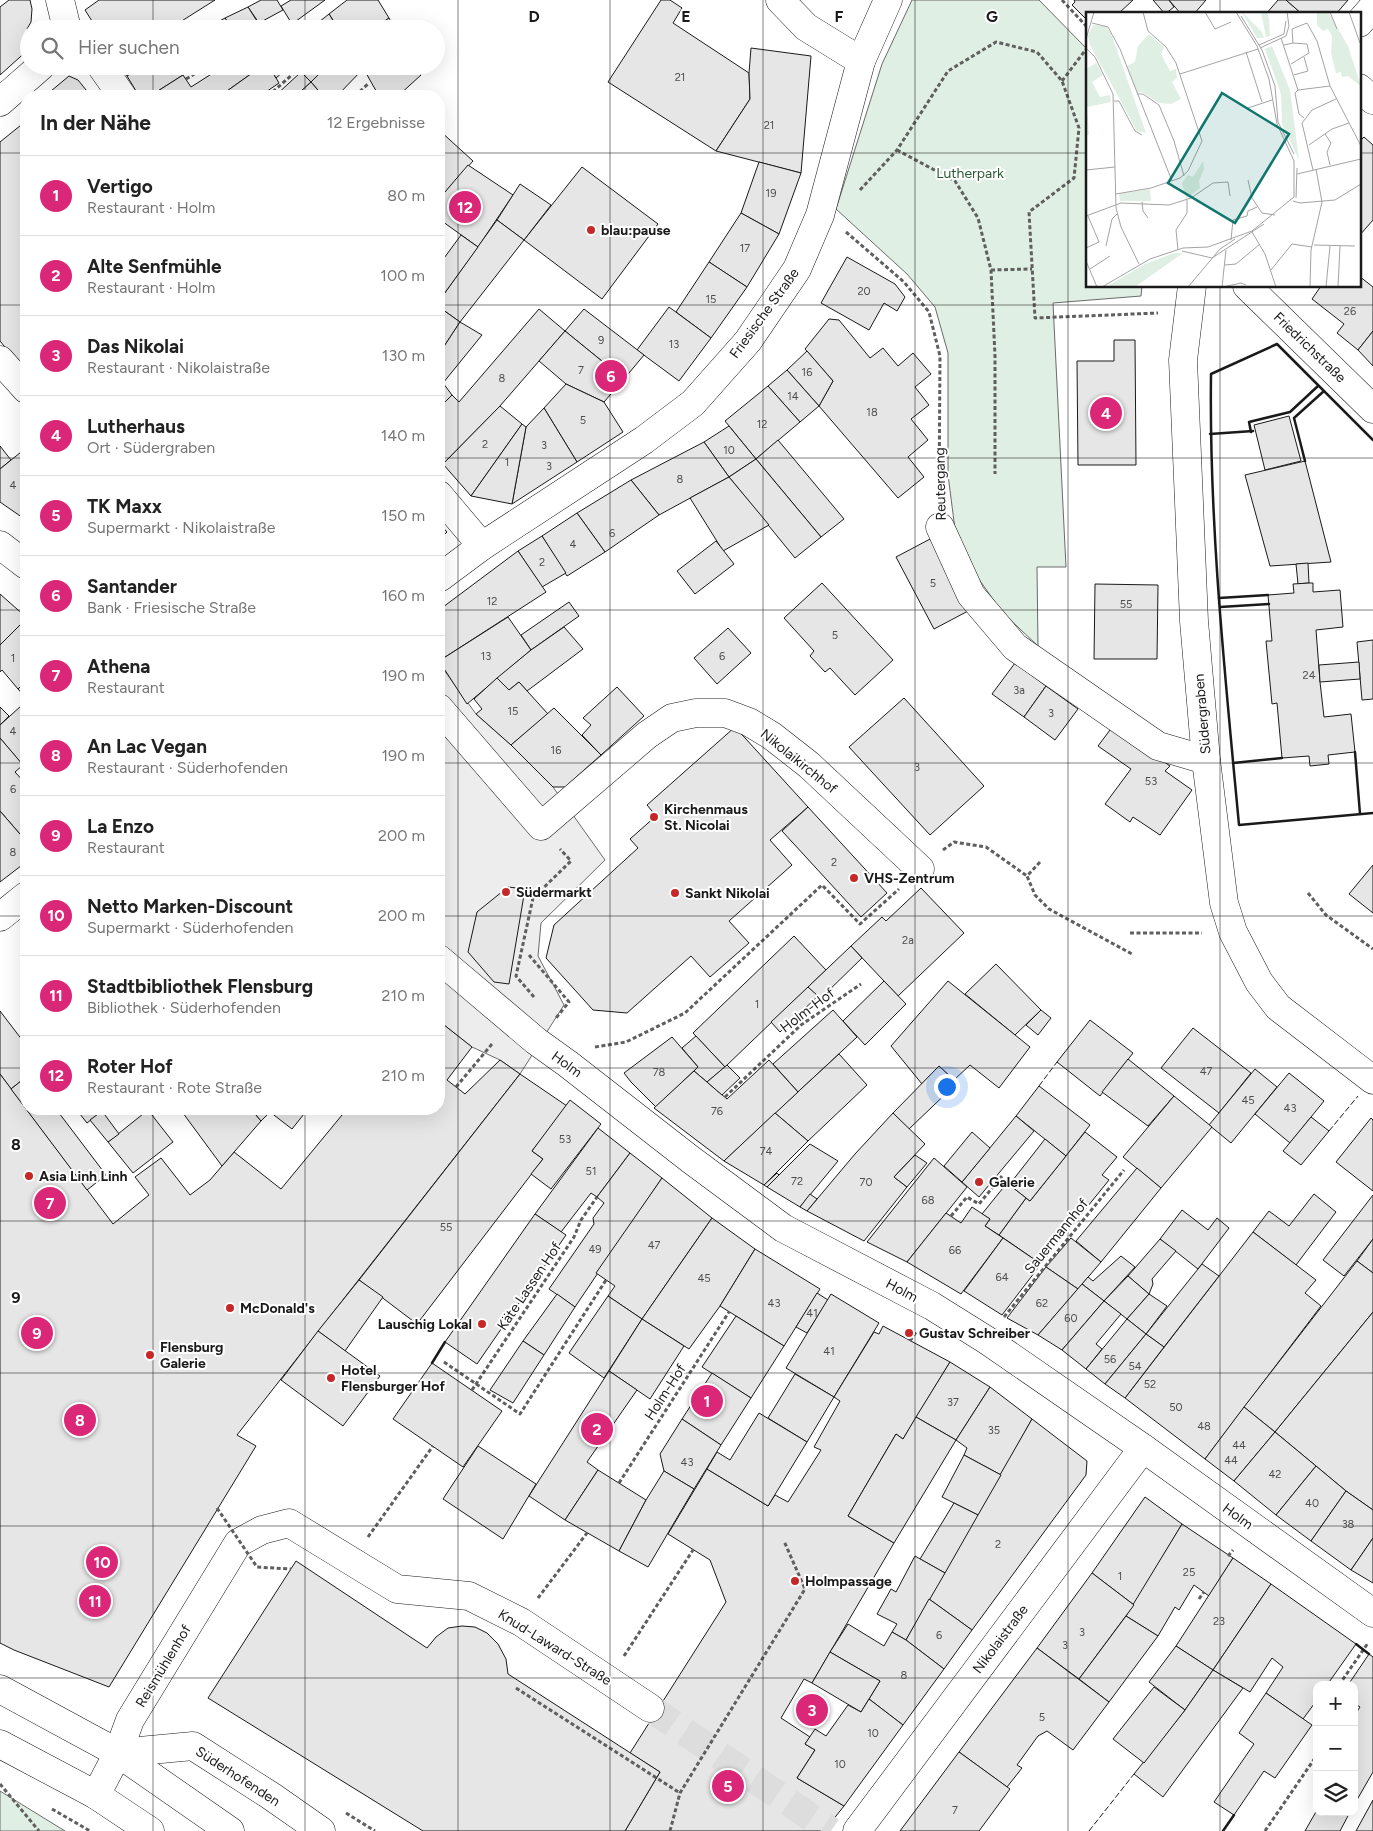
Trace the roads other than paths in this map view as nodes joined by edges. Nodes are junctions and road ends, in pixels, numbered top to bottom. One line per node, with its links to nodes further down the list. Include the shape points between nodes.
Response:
1 (60, 0): 5 (street)
2 (780, 0): 7 (street, via 806,27)
3 (888, 0): 7 (street, Friesische Straße)
4 (1373, 7): 6 (street)
5 (65, 20)
6 (1360, 22)
7 (861, 62): 22 (street, Friesische Straße, via 820,215 797,269 748,341 693,403 644,440)
8 (31, 75): 13 (street)
9 (107, 75): 11 (street)
10 (1360, 89): 12 (street)
11 (118, 90)
12 (1373, 100)
13 (0, 102)
14 (1249, 288): 18 (street, Friedrichstraße)
15 (1191, 299): 26 (street, Südergraben, via 1183,360 1194,621)
16 (0, 360): 17 (street)
17 (20, 382)
18 (1373, 409)
19 (445, 502): 22 (street)
20 (940, 527): 26 (street, Reutergang, via 971,595 1015,647 1158,746)
21 (0, 545): 23 (street)
22 (482, 546): 24 (street)
23 (20, 560)
24 (445, 574)
25 (445, 715): 27 (street, Nikolaikirchhof, via 541,826 647,735 672,718 696,713 725,713 772,736 809,765)
26 (1206, 760): 31 (street, Südergraben, via 1224,903 1233,932 1259,982 1278,1007)
27 (920, 869)
28 (20, 901): 29 (street)
29 (0, 918)
30 (445, 964): 32 (street, Holm, via 536,1042 783,1228 900,1288 988,1340)
31 (1373, 1080)
32 (1143, 1448): 34 (street, Holm); 43 (street, Nikolaistraße)
33 (238, 1543): 36 (street, Knud-Laward-Straße, via 262,1530 289,1523 397,1589 469,1596 520,1622); 38 (street, Reismühlenhof, via 130,1720)
34 (1373, 1613)
35 (0, 1689): 38 (street)
36 (650, 1708)
37 (0, 1744): 39 (street)
38 (118, 1753): 39 (street, Reismühlenhof); 41 (street); 42 (street, Süderhofenden, via 193,1746)
39 (96, 1795): 40 (street)
40 (150, 1831)
41 (230, 1831)
42 (321, 1831)
43 (857, 1831)

